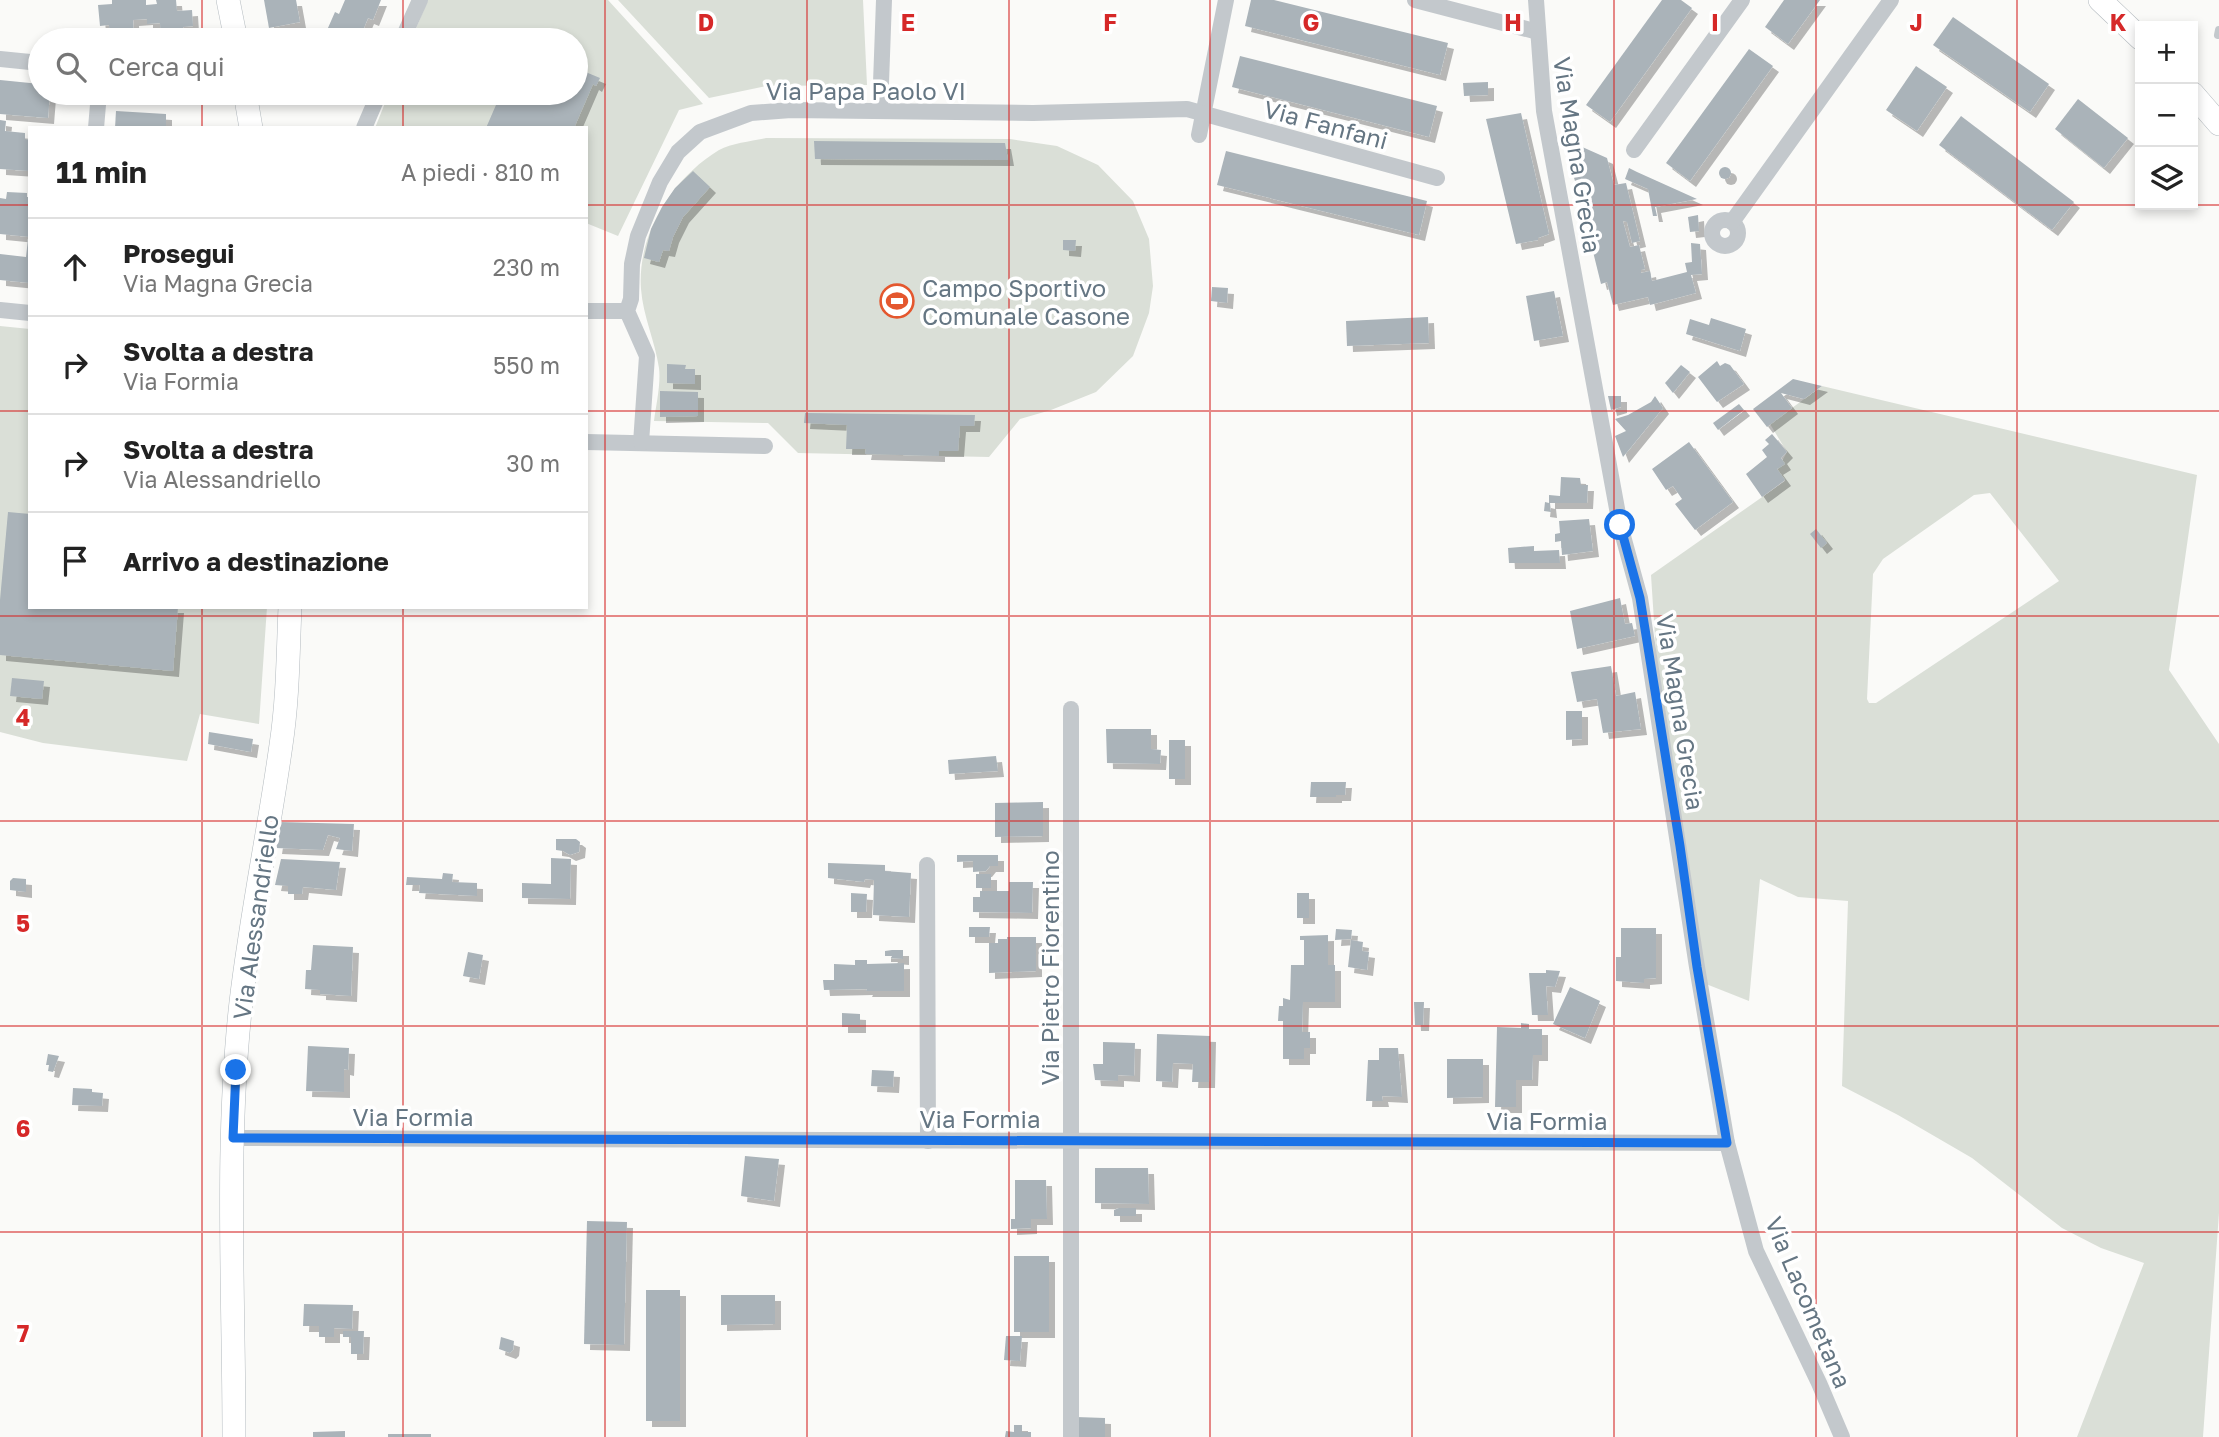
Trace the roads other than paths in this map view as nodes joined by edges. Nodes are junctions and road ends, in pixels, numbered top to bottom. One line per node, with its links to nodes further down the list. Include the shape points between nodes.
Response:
1 (229, 0): 10 (street)
2 (419, 0): 11 (street)
3 (884, 0): 20 (street)
4 (1226, 0): 21 (street)
5 (1415, 0): 12 (street)
6 (1536, 0): 12 (street, Via Magna Grecia)
7 (1742, 0): 27 (street)
8 (1891, 0): 29 (street)
9 (2100, 0): 13 (street)
10 (234, 28)
11 (407, 28)
12 (1538, 32): 43 (street, Via Magna Grecia, via 1544,111 1620,525 1640,598)
13 (2135, 33)
14 (0, 60): 15 (street)
15 (28, 62)
16 (2198, 99): 22 (street)
17 (98, 105): 23 (street)
18 (247, 105): 24 (street)
19 (374, 105): 25 (street)
20 (880, 111): 21 (street, Via Papa Paolo VI, via 1187,109); 32 (street, Via Papa Paolo VI, via 751,113 700,132 678,152 646,214 632,264)
21 (1204, 114): 26 (street); 28 (street, Via Fanfani)
22 (2216, 116)
23 (96, 126)
24 (251, 126)
25 (365, 126)
26 (1199, 135)
27 (1634, 150)
28 (1437, 178)
29 (1732, 222)
30 (0, 310): 33 (street)
31 (588, 311): 32 (street)
32 (627, 311): 35 (street, via 647,356)
33 (28, 313)
34 (588, 442): 35 (street)
35 (641, 443): 36 (street)
36 (765, 446)
37 (290, 609): 40 (street, Via Alessandriello, via 284,719 241,1004)
38 (1071, 709): 42 (street, Via Pietro Fiorentino)
39 (927, 865): 41 (street)
40 (233, 1138): 41 (street, Via Formia); 44 (street, Via Alessandriello)
41 (928, 1141): 42 (street, Via Formia)
42 (1073, 1141): 43 (street, Via Formia); 45 (street, Via Pietro Fiorentino)
43 (1727, 1143): 46 (street, Via Lacometana, via 1756,1251)
44 (234, 1437)
45 (1071, 1437)
46 (1842, 1437)

